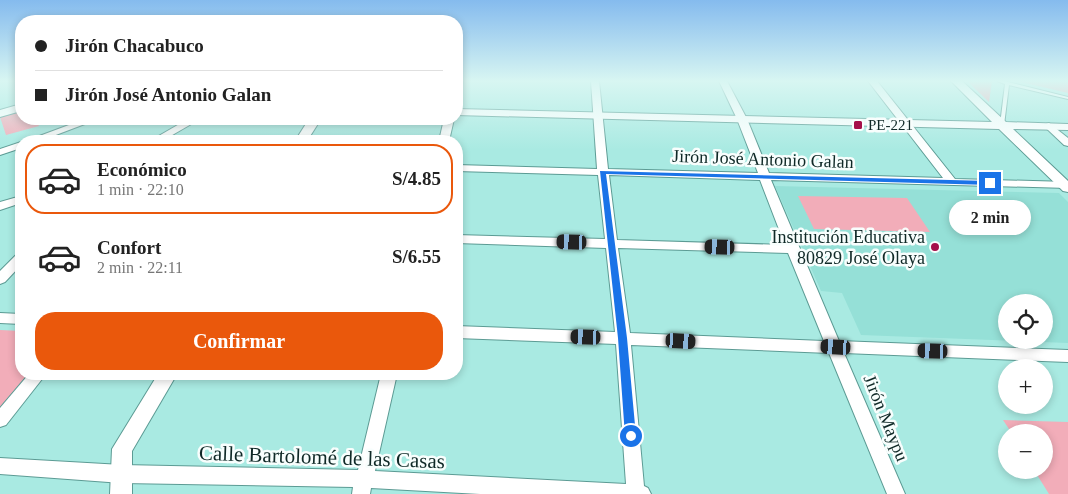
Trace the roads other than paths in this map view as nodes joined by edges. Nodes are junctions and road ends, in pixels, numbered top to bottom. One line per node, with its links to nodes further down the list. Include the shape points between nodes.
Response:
1 (14, 104): 7 (street)
2 (597, 104): 11 (street)
3 (735, 104): 12 (street, Jirón Maypu)
4 (890, 104): 13 (street)
5 (980, 104): 16 (street)
6 (1004, 104): 16 (lane)
7 (0, 108)
8 (15, 109): 10 (street)
9 (463, 112): 11 (street)
10 (0, 114)
11 (598, 115): 12 (street); 25 (street)
12 (742, 119): 13 (street); 26 (street, Jirón Maypu)
13 (904, 122): 16 (street); 27 (street)
14 (76, 125): 19 (street)
15 (184, 125): 20 (street)
16 (1002, 125): 17 (street); 28 (street)
17 (1050, 126): 18 (street); 21 (street)
18 (1068, 127)
19 (48, 135)
20 (166, 135)
21 (1068, 143)
22 (15, 147): 23 (street)
23 (0, 152)
24 (463, 168): 25 (street, Jirón José Antonio Galan)
25 (603, 172): 26 (street, Jirón José Antonio Galan); 32 (street)
26 (766, 177): 27 (street, Jirón José Antonio Galan); 33 (street, Jirón Maypu)
27 (952, 182): 28 (street, Jirón José Antonio Galan)
28 (1067, 186)
29 (15, 202): 30 (street)
30 (0, 206)
31 (463, 239): 32 (street)
32 (611, 243): 33 (street); 39 (street)
33 (793, 249): 40 (street, Jirón Maypu)
34 (15, 264): 35 (street)
35 (0, 279)
36 (0, 318): 37 (street)
37 (15, 319)
38 (463, 332): 39 (street)
39 (622, 338): 40 (street); 49 (street)
40 (836, 347): 41 (street); 51 (street, Jirón Maypu)
41 (1068, 356)
42 (33, 380): 45 (street)
43 (164, 380): 47 (street, via 122,450)
44 (388, 380): 48 (street)
45 (0, 420)
46 (0, 466): 47 (street, Calle Bartolomé de las Casas)
47 (121, 484): 48 (street, Calle Bartolomé de las Casas)
48 (362, 486): 49 (street, Calle Bartolomé de las Casas)
49 (636, 494): 50 (street, Calle Bartolomé de las Casas)
50 (642, 494)
51 (896, 494)

